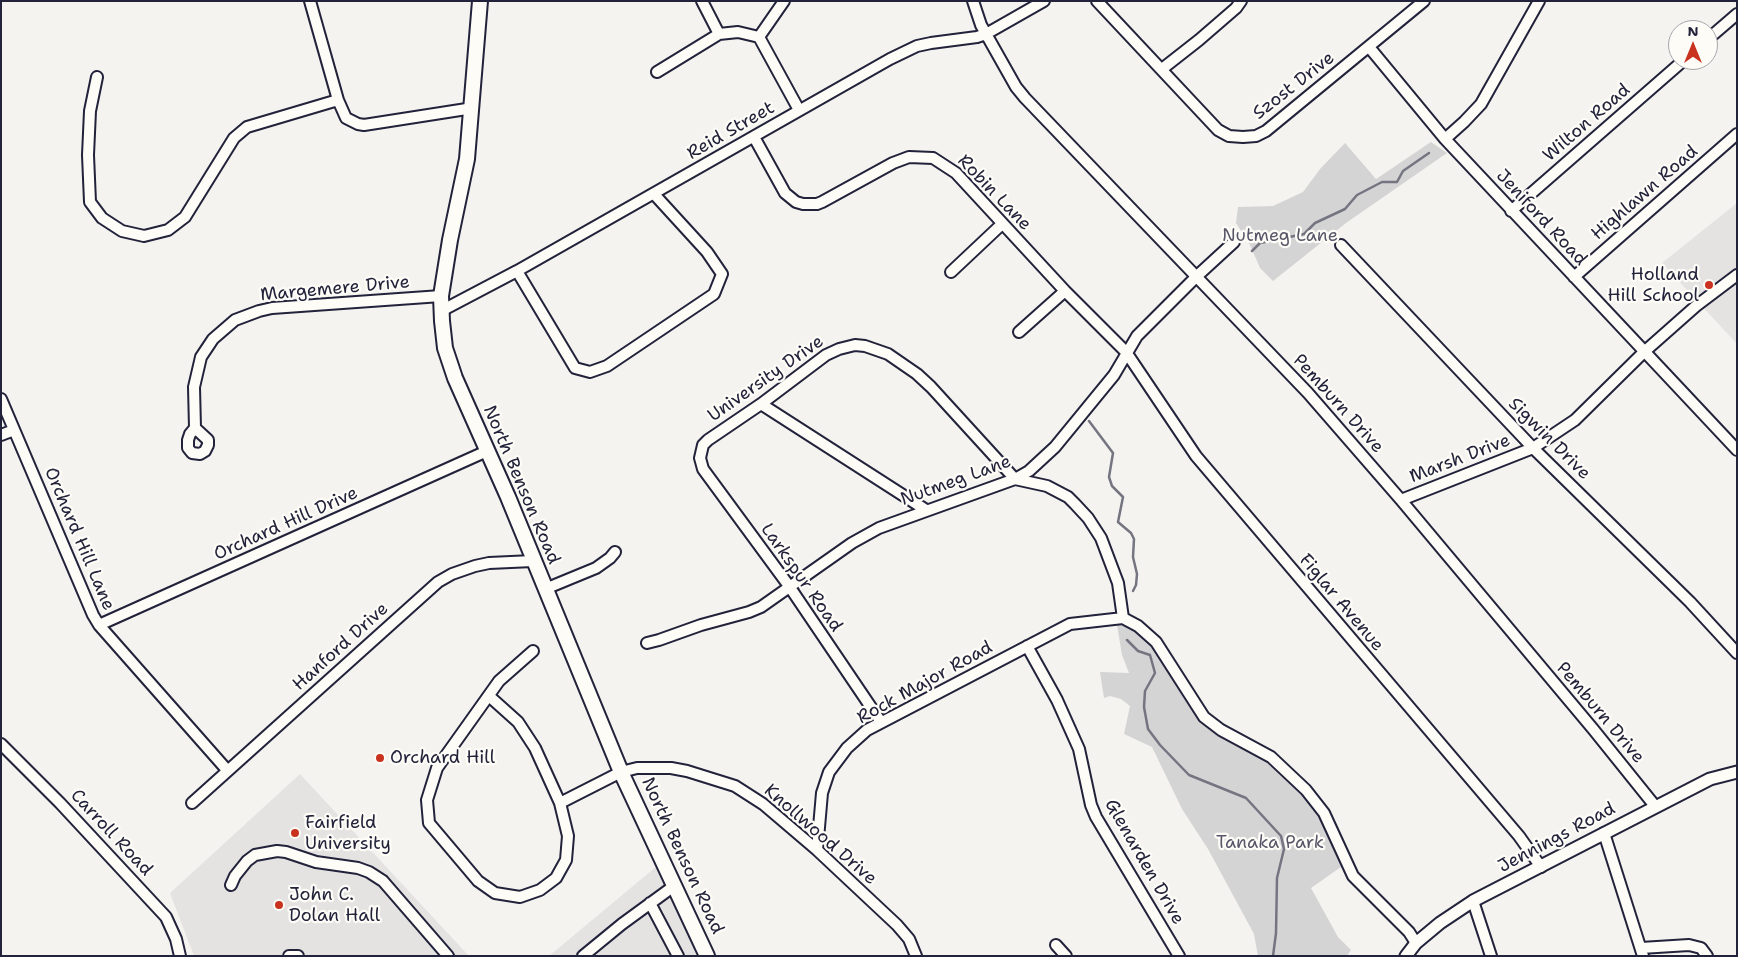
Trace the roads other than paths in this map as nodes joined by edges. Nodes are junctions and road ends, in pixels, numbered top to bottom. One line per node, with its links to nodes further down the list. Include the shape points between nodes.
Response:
1 (310, 1): 21 (street)
2 (480, 1): 22 (main road, North Benson Road)
3 (702, 1): 13 (street)
4 (784, 1): 15 (street)
5 (973, 1): 14 (street, Pemburn Drive)
6 (1044, 1): 14 (street, Reid Street)
7 (1097, 1): 17 (street, Szost Drive)
8 (1241, 1): 17 (street)
9 (1424, 1): 16 (street, Szost Drive)
10 (1539, 1): 26 (street, via 1482,104)
11 (1737, 14): 12 (street)
12 (1718, 30)
13 (719, 34): 15 (street, via 738,32); 19 (street)
14 (986, 34): 23 (street, Reid Street, via 918,46); 35 (street, Pemburn Drive, via 1025,98)
15 (759, 37): 23 (street)
16 (1369, 47): 17 (street, Szost Drive, via 1256,136 1229,136 1218,130); 26 (street, Jeniford Road)
17 (1162, 69)
18 (1673, 70): 28 (street, Wilton Road)
19 (657, 72)
20 (97, 77): 21 (street, via 90,111 90,202 102,218 122,231 144,236 168,230 185,217 234,138 247,127)
21 (338, 100): 22 (street, via 346,118 364,125)
22 (473, 108): 40 (main road, North Benson Road, via 468,158)
23 (799, 110): 25 (street, Reid Street)
24 (1737, 134): 36 (street, Highlawn Road)
25 (754, 137): 27 (street, Reid Street); 29 (street, Robin Lane, via 785,193 796,202 810,205 822,202 900,160 928,157 956,174)
26 (1445, 139): 28 (street, Jeniford Road)
27 (654, 194): 32 (street, Reid Street); 32 (street, via 707,252 722,274 714,294 607,366 590,372 574,368)
28 (1511, 211): 36 (street, Jeniford Road)
29 (1002, 224): 33 (street); 39 (street, Robin Lane)
30 (1234, 242): 35 (street, Nutmeg Lane)
31 (1341, 245): 50 (street, Sigwin Drive)
32 (517, 271): 41 (street, Reid Street)
33 (951, 272)
34 (1737, 275): 38 (street, Marsh Drive)
35 (1196, 276): 43 (street, Nutmeg Lane, via 1137,336); 55 (street, Pemburn Drive, via 1308,393)
36 (1574, 277): 44 (street, Jeniford Road)
37 (1737, 283): 38 (street)
38 (1725, 285): 44 (street, Marsh Drive, via 1704,299)
39 (1065, 291): 42 (street); 43 (street, Robin Lane)
40 (441, 296): 41 (main road, North Benson Road); 47 (street, Margemere Drive, via 272,308 235,320 213,339 201,357 194,387)
41 (441, 311): 52 (main road, North Benson Road, via 448,356)
42 (1019, 332)
43 (1126, 352): 54 (street, Nutmeg Lane, via 1114,375 1055,447); 78 (street, Figlar Avenue, via 1196,456)
44 (1644, 352): 50 (street, Marsh Drive, via 1574,420); 51 (street, Jeniford Road)
45 (1, 398): 48 (street, Orchard Hill Lane)
46 (761, 404): 53 (street, University Drive, via 708,440); 54 (street, University Drive, via 833,351 866,346 888,354 924,380); 56 (street)
47 (196, 428)
48 (14, 430): 49 (street); 62 (street, Orchard Hill Lane)
49 (1, 435)
50 (1533, 448): 55 (street, Marsh Drive); 66 (street, Sigwin Drive, via 1690,602)
51 (1737, 450)
52 (487, 452): 58 (main road, North Benson Road); 62 (street, Orchard Hill Drive)
53 (700, 452): 59 (street, Larkspur Road, via 703,469)
54 (1015, 479): 56 (street, Nutmeg Lane); 61 (street, via 1057,490 1088,518 1101,538 1118,583)
55 (1401, 500): 75 (street, Pemburn Drive)
56 (926, 510): 59 (street, Nutmeg Lane, via 859,539)
57 (615, 552): 60 (street, via 596,568)
58 (533, 561): 60 (main road, North Benson Road); 70 (street, Hanford Drive, via 476,566 438,582)
59 (789, 586): 63 (street, Nutmeg Lane, via 749,612); 68 (street, Larkspur Road)
60 (545, 589): 71 (main road, North Benson Road)
61 (1123, 618): 64 (street, Rock Major Road, via 1070,624); 83 (street, via 1156,642 1204,717 1271,757 1306,790 1324,813 1353,876)
62 (99, 625): 70 (street, Orchard Hill Lane)
63 (647, 643)
64 (1027, 646): 68 (street, Rock Major Road); 95 (street, Glenarden Drive, via 1079,749 1096,817)
65 (532, 651): 67 (street, via 499,681)
66 (1737, 653)
67 (489, 696): 74 (street, via 518,722 535,748); 74 (street, via 437,768 427,800 429,823 478,881 495,893 520,897 540,890 556,878 566,860 568,836)
68 (880, 722): 77 (street, Rock Major Road, via 846,748 829,772 822,793)
69 (1, 744): 86 (street, Carroll Road, via 166,917)
70 (227, 770): 73 (street, Hanford Drive)
71 (621, 772): 74 (street, Knollwood Drive); 77 (street, Knollwood Drive, via 637,768 671,768 735,786 763,804); 80 (main road, North Benson Road)
72 (1737, 772): 75 (street, Jennings Road, via 1710,779)
73 (192, 803)
74 (560, 803)
75 (1656, 806): 76 (street, Jennings Road)
76 (1604, 833): 78 (street, Jennings Road); 85 (street)
77 (817, 850): 93 (street, Knollwood Drive, via 897,925 909,939)
78 (1541, 866): 81 (street, Jennings Road)
79 (231, 885): 89 (street, via 255,855 277,851 316,862 358,868 383,881)
80 (674, 886): 82 (street); 92 (main road, North Benson Road)
81 (1473, 901): 83 (street, Jennings Road); 97 (street)
82 (650, 904): 90 (street); 91 (street)
83 (1416, 943): 96 (street, Jennings Road)
84 (1056, 945): 94 (street)
85 (1642, 952): 98 (street, via 1689,945 1701,948)
86 (180, 956)
87 (289, 956): 88 (street)
88 (298, 956)
89 (448, 956)
90 (583, 956)
91 (678, 956)
92 (707, 956)
93 (916, 956)
94 (1066, 956)
95 (1179, 956)
96 (1406, 956)
97 (1491, 956)
98 (1707, 956)

